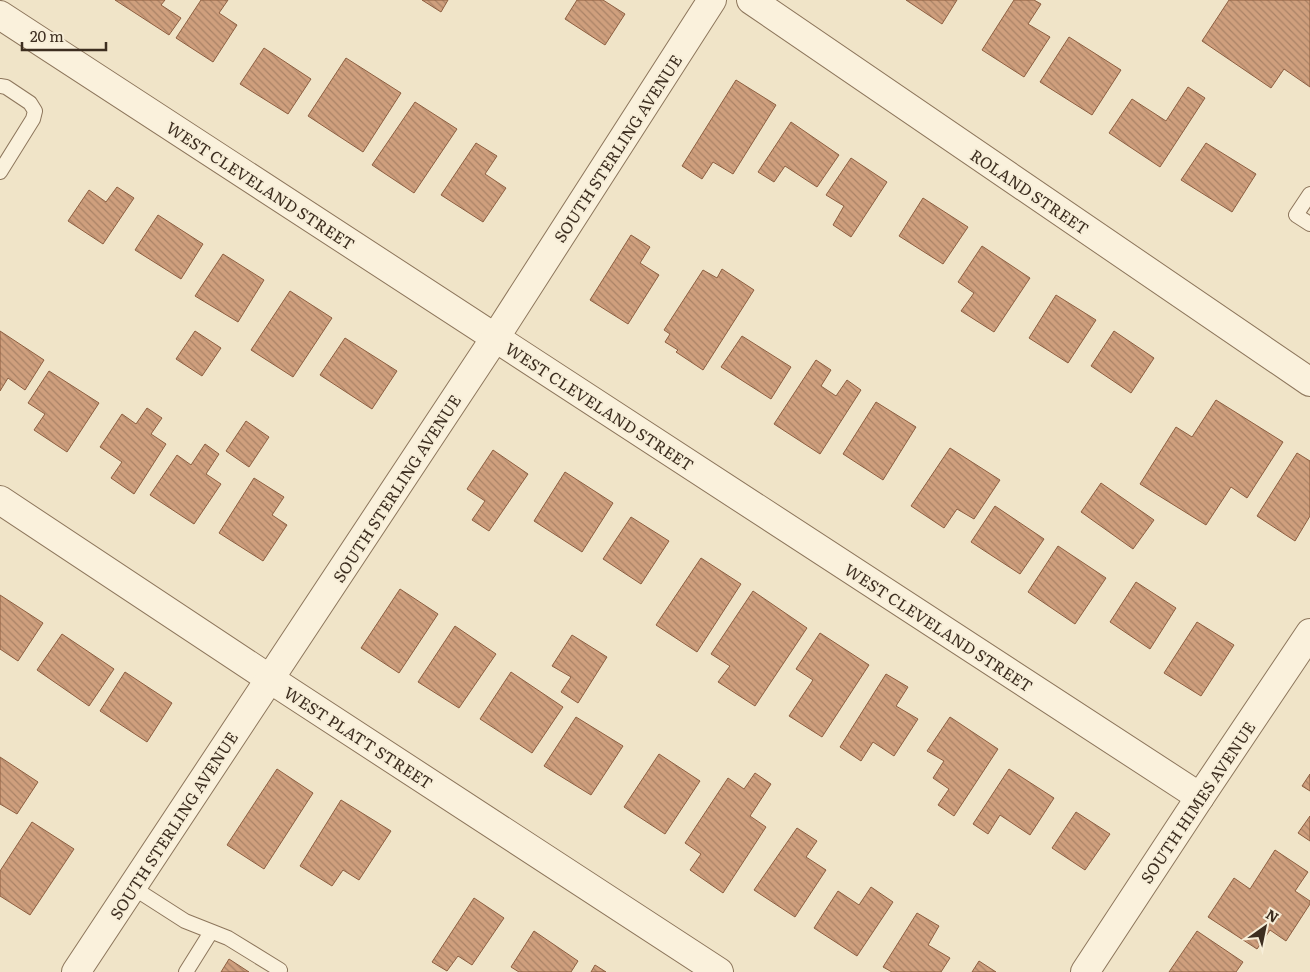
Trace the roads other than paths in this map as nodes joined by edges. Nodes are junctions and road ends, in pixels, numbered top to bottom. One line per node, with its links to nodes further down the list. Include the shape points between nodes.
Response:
1 (712, 0): 8 (street, SOUTH STERLING AVENUE)
2 (751, 0): 9 (street, ROLAND STREET)
3 (0, 15): 8 (street, WEST CLEVELAND STREET)
4 (0, 86): 5 (lane, via 30,103 35,111)
5 (0, 172)
6 (1310, 194): 7 (lane, via 1296,215)
7 (1310, 224)
8 (495, 338): 12 (street, SOUTH STERLING AVENUE); 13 (street, WEST CLEVELAND STREET)
9 (1310, 382)
10 (0, 500): 12 (street, WEST PLATT STREET)
11 (1310, 633): 13 (street, SOUTH HIMES AVENUE)
12 (270, 679): 14 (street, SOUTH STERLING AVENUE); 19 (street, WEST PLATT STREET)
13 (1200, 797): 20 (street, SOUTH HIMES AVENUE)
14 (132, 887): 15 (lane, via 185,921); 17 (street, SOUTH STERLING AVENUE)
15 (211, 932): 16 (lane, via 228,938); 18 (lane)
16 (280, 970)
17 (76, 972)
18 (186, 972)
19 (719, 972)
20 (1085, 972)

